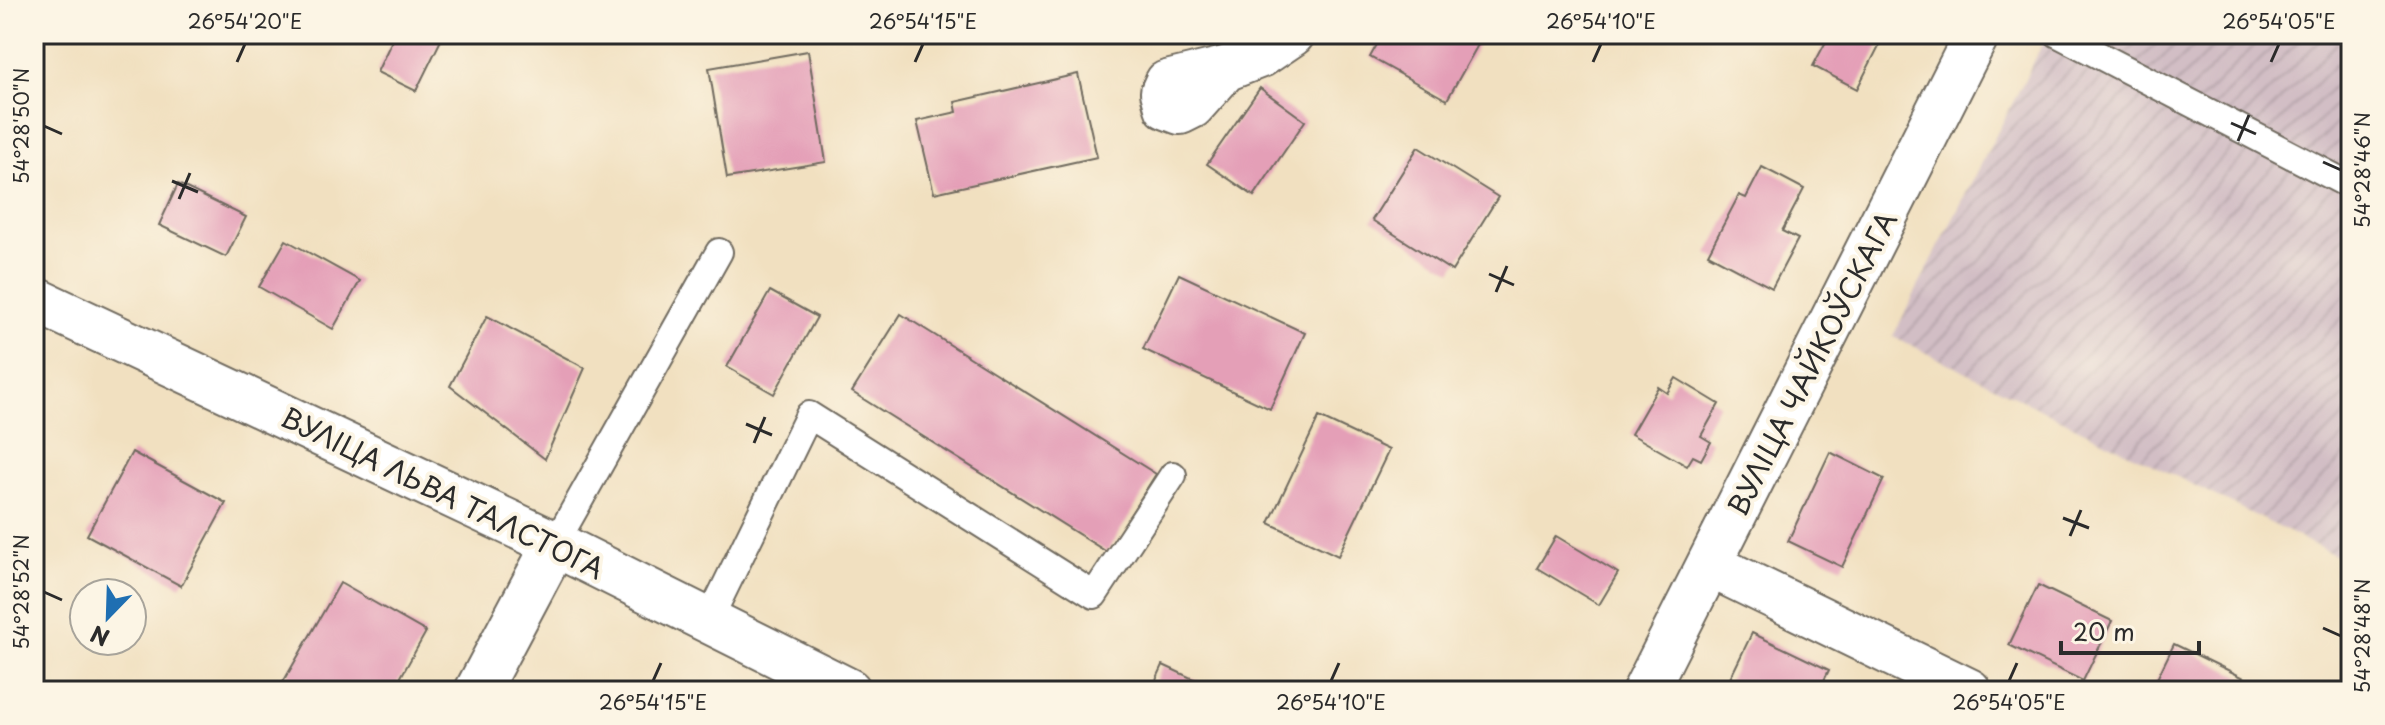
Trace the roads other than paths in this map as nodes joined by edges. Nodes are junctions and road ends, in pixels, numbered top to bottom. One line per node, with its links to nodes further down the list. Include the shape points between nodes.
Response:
1 (1292, 34): 4 (street, via 1261,55)
2 (1977, 34): 10 (street, ВУЛІЦА ЧАЙКОЎСКАГА)
3 (2058, 34): 5 (lane)
4 (1225, 69)
5 (2351, 186)
6 (719, 252): 9 (lane)
7 (34, 299): 9 (street, ВУЛІЦА ЛЬВА ТАЛСТОГА)
8 (1173, 475): 11 (lane, via 1094,595 809,415)
9 (555, 544): 11 (street, ВУЛІЦА ЛЬВА ТАЛСТОГА); 13 (street)
10 (1710, 565): 14 (street, ВУЛІЦА ЧАЙКОЎСКАГА); 15 (street)
11 (708, 622): 12 (street, ВУЛІЦА ЛЬВА ТАЛСТОГА)
12 (831, 687)
13 (477, 691)
14 (1645, 691)
15 (1969, 691)

